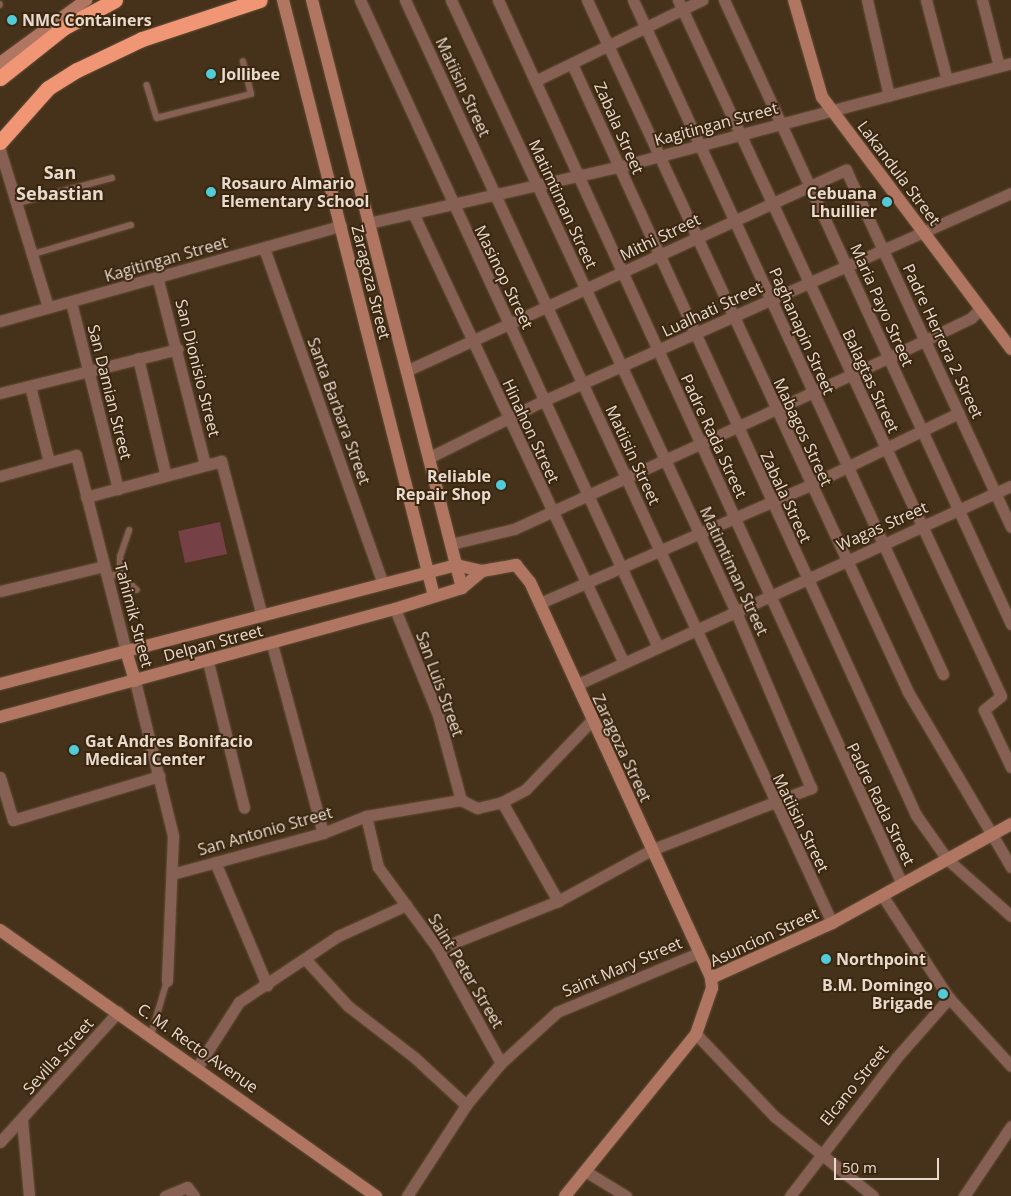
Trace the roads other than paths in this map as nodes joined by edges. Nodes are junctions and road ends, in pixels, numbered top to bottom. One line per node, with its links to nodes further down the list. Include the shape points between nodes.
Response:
1 (86, 0): 22 (street)
2 (115, 0): 26 (highway, via 64,28)
3 (260, 0): 34 (highway, via 142,39 77,70 48,88)
4 (283, 0): 53 (street, Zaragoza Street)
5 (312, 0): 51 (street, Zaragoza Street)
6 (360, 0): 48 (street, Masinop Street)
7 (405, 0): 45 (street, Matiisin Street)
8 (451, 0): 43 (street, Matimtiman Street)
9 (498, 0): 28 (street, Padre Rada Street)
10 (587, 0): 20 (street, Mabagos Street)
11 (634, 0): 19 (street, Paghanapin Street)
12 (702, 0): 18 (street)
13 (724, 0): 32 (street, Maria Payo Street)
14 (794, 0): 31 (street, Lakandula Street, via 814,80)
15 (867, 0): 30 (street)
16 (926, 0): 27 (street)
17 (982, 0): 25 (street)
18 (680, 5): 19 (street); 33 (street, Balagtas Street)
19 (646, 28): 20 (street); 35 (street, Paghanapin Street)
20 (609, 46): 24 (street); 37 (street, Mabagos Street)
21 (243, 62): 29 (lane, via 251,94 157,118)
22 (0, 63)
23 (1011, 63): 25 (street, Kagitingan Street)
24 (572, 64): 28 (street); 38 (street, Zabala Street)
25 (999, 66): 27 (street, Kagitingan Street)
26 (0, 78)
27 (947, 80): 30 (street, Kagitingan Street)
28 (535, 81): 40 (street, Padre Rada Street)
29 (147, 85)
30 (889, 96): 31 (street, Kagitingan Street)
31 (833, 111): 32 (street, Kagitingan Street); 54 (street, Lakandula Street)
32 (781, 124): 33 (street, Kagitingan Street); 42 (street, Maria Payo Street)
33 (740, 135): 35 (street, Kagitingan Street); 46 (street, Balagtas Street)
34 (0, 142)
35 (700, 145): 37 (street, Kagitingan Street); 50 (street, Paghanapin Street)
36 (0, 150): 47 (street)
37 (659, 156): 38 (street, Kagitingan Street); 55 (street, Mabagos Street)
38 (618, 166): 40 (street, Kagitingan Street); 58 (street, Zabala Street)
39 (846, 170): 42 (street, Mithi Street); 57 (street, Padre Herrera 2 Street)
40 (579, 176): 43 (street, Kagitingan Street); 61 (street, Padre Rada Street)
41 (112, 178): 47 (lane)
42 (809, 184): 46 (street, Mithi Street); 60 (street, Maria Payo Street)
43 (538, 186): 45 (street, Kagitingan Street); 64 (street, Matimtiman Street)
44 (1011, 193): 54 (street, Lualhati Street)
45 (495, 195): 48 (street, Kagitingan Street); 68 (street, Matiisin Street)
46 (771, 202): 50 (street, Mithi Street); 63 (street, Balagtas Street)
47 (18, 204): 59 (street)
48 (451, 205): 49 (street, Kagitingan Street); 72 (street, Masinop Street)
49 (413, 213): 51 (street, Kagitingan Street); 75 (street, Hinahon Street)
50 (733, 220): 55 (street, Mithi Street); 65 (street, Paghanapin Street)
51 (369, 223): 83 (street, Zaragoza Street)
52 (131, 225): 59 (lane)
53 (340, 226): 56 (street, Kagitingan Street); 127 (street, Zaragoza Street)
54 (922, 231): 57 (street, Lualhati Street); 69 (street, Lakandula Street)
55 (697, 236): 58 (street, Mithi Street); 70 (street, Mabagos Street)
56 (264, 248): 62 (street, Kagitingan Street); 131 (street, Santa Barbara Street)
57 (883, 248): 60 (street, Lualhati Street); 74 (street, Padre Herrera 2 Street)
58 (658, 253): 61 (street, Mithi Street); 73 (street, Zabala Street)
59 (34, 254): 67 (street)
60 (846, 265): 63 (street, Lualhati Street); 80 (street, Maria Payo Street)
61 (622, 273): 64 (street, Mithi Street); 78 (street, Padre Rada Street)
62 (158, 280): 66 (street, Kagitingan Street); 76 (street, San Dionisio Street)
63 (808, 283): 65 (street, Lualhati Street); 84 (street, Balagtas Street)
64 (585, 289): 68 (street, Mithi Street); 81 (street, Matimtiman Street)
65 (771, 300): 70 (street, Lualhati Street); 87 (street, Paghanapin Street)
66 (71, 302): 67 (street, Kagitingan Street); 82 (street, San Damian Street)
67 (48, 307): 71 (street, Kagitingan Street)
68 (545, 308): 72 (street, Mithi Street); 85 (street, Matiisin Street)
69 (981, 308): 74 (street); 77 (street, Lakandula Street)
70 (734, 317): 73 (street, Lualhati Street); 90 (street, Mabagos Street)
71 (0, 321)
72 (510, 325): 75 (street, Mithi Street); 89 (street, Masinop Street)
73 (694, 335): 78 (street, Lualhati Street); 93 (street, Zabala Street)
74 (925, 340): 80 (street); 91 (street, Padre Herrera 2 Street)
75 (472, 341): 83 (street, Mithi Street); 92 (street, Hinahon Street)
76 (178, 349): 79 (street); 100 (street, San Dionisio Street)
77 (1011, 349)
78 (658, 352): 81 (street, Lualhati Street); 95 (street, Padre Rada Street)
79 (138, 358): 82 (street); 103 (street)
80 (888, 358): 84 (street); 94 (street, Maria Payo Street)
81 (622, 369): 85 (street, Lualhati Street); 98 (street, Matimtiman Street)
82 (89, 371): 86 (street); 107 (street, San Damian Street)
83 (406, 371): 97 (street, Zaragoza Street)
84 (850, 373): 87 (street); 96 (street, Balagtas Street)
85 (583, 384): 89 (street, Lualhati Street); 104 (street, Matiisin Street)
86 (30, 386): 88 (street); 99 (street)
87 (812, 392): 90 (street); 101 (street, Paghanapin Street)
88 (0, 393)
89 (545, 400): 92 (street, Lualhati Street); 108 (street, Masinop Street)
90 (775, 409): 93 (street); 105 (street, Mabagos Street)
91 (958, 413): 94 (street); 109 (street, Padre Herrera 2 Street)
92 (508, 420): 97 (street, Lualhati Street); 113 (street, Hinahon Street)
93 (735, 426): 95 (street); 111 (street, Zabala Street)
94 (922, 431): 96 (street); 112 (street, Maria Payo Street)
95 (699, 443): 98 (street); 114 (street, Padre Rada Street)
96 (885, 449): 101 (street); 115 (street, Balagtas Street)
97 (428, 458): 119 (street, Zaragoza Street)
98 (664, 459): 104 (street); 118 (street, Matimtiman Street)
99 (50, 462): 102 (street); 110 (street, Tahimik Street, via 76,455)
100 (206, 465): 103 (street); 140 (street, via 221,461)
101 (847, 467): 105 (street); 120 (street, Paghanapin Street)
102 (0, 476)
103 (166, 476): 107 (street)
104 (626, 477): 108 (street); 121 (street, Matiisin Street)
105 (810, 484): 111 (street); 122 (street, Mabagos Street)
106 (1011, 486): 109 (street, Wagas Street)
107 (118, 489): 110 (street)
108 (587, 493): 113 (street); 124 (street, Masinop Street)
109 (995, 493): 112 (street, Wagas Street); 116 (street, Padre Herrera 2 Street)
110 (86, 497): 125 (street, Tahimik Street)
111 (771, 501): 114 (street); 129 (street, Zabala Street)
112 (957, 509): 115 (street, Wagas Street); 141 (street, Maria Payo Street)
113 (551, 511): 119 (street, via 514,529); 130 (street, Hinahon Street)
114 (733, 516): 118 (street); 135 (street, Padre Rada Street)
115 (921, 526): 120 (street, Wagas Street); 154 (street, Balagtas Street, via 1001,696 984,710)
116 (1011, 527)
117 (129, 531): 128 (lane, via 120,557)
118 (699, 535): 121 (street); 139 (street, Matimtiman Street)
119 (451, 544): 123 (street, Zaragoza Street)
120 (881, 544): 122 (street, Wagas Street); 148 (street, Paghanapin Street)
121 (660, 551): 124 (street); 142 (street, Matiisin Street)
122 (845, 561): 129 (street, Wagas Street); 164 (street, Mabagos Street, via 908,692)
123 (456, 565): 126 (street, Zaragoza Street); 127 (street, Zaragoza Street); 132 (street, Zaragoza Street)
124 (622, 568): 130 (street); 144 (street, Masinop Street)
125 (105, 571): 128 (lane); 134 (street); 145 (street, Tahimik Street)
126 (482, 571): 132 (street); 137 (street, Zaragoza Street, via 516,565 525,573)
127 (428, 572): 131 (street, Delpan Street); 136 (street, Zaragoza Street)
128 (120, 574): 133 (lane)
129 (807, 578): 135 (street, Wagas Street); 166 (street, Zabala Street, via 916,815)
130 (584, 582): 137 (street); 146 (street, Hinahon Street)
131 (383, 584): 140 (street, Delpan Street)
132 (462, 588): 136 (street)
133 (137, 590)
134 (0, 591)
135 (769, 595): 139 (street, Wagas Street); 170 (street, Padre Rada Street)
136 (434, 596): 138 (street, Delpan Street)
137 (540, 603): 151 (street, Zaragoza Street)
138 (395, 609): 143 (street, Delpan Street); 157 (street, San Luis Street, via 438,715)
139 (735, 610): 142 (street, Wagas Street); 159 (street, Matimtiman Street, via 811,788)
140 (262, 616): 145 (street, Delpan Street)
141 (1011, 624)
142 (695, 628): 144 (street, Wagas Street); 159 (street, Matiisin Street)
143 (272, 644): 147 (street, Delpan Street); 163 (street)
144 (657, 645): 146 (street, Wagas Street)
145 (126, 651): 149 (street, Tahimik Street); 150 (street, Delpan Street)
146 (623, 661): 151 (street, Wagas Street)
147 (208, 662): 149 (street, Delpan Street); 160 (street)
148 (943, 674)
149 (135, 682): 152 (street, Delpan Street); 155 (street, Tahimik Street)
150 (0, 684)
151 (576, 685): 153 (street, Zaragoza Street)
152 (0, 717)
153 (592, 720): 158 (street, via 526,789); 165 (street, Zaragoza Street)
154 (1011, 767)
155 (160, 776): 156 (street, via 13,820); 169 (street, Tahimik Street, via 173,836)
156 (0, 777)
157 (461, 800): 158 (street, via 477,808); 161 (street, San Antonio Street)
158 (502, 802): 172 (street)
159 (773, 804): 165 (street, Matimtiman Street); 175 (street, Matiisin Street)
160 (244, 808)
161 (366, 816): 163 (street, San Antonio Street); 173 (street, Saint Peter Street, via 378,867)
162 (1011, 824): 164 (street, Asuncion Street)
163 (323, 833): 167 (street, San Antonio Street)
164 (993, 834): 166 (street, Asuncion Street); 168 (street, Mabagos Street)
165 (651, 850): 172 (street, Matimtiman Street); 178 (street, Zaragoza Street)
166 (947, 859): 170 (street, Asuncion Street); 174 (street, Zabala Street)
167 (214, 862): 169 (street, San Antonio Street); 182 (street)
168 (1011, 867)
169 (172, 874): 181 (street, Tahimik Street)
170 (902, 884): 171 (street, Asuncion Street)
171 (882, 895): 175 (street, Asuncion Street); 183 (street)
172 (558, 901): 177 (street, Matimtiman Street)
173 (406, 905): 177 (street, Saint Peter Street); 179 (street, via 338,936)
174 (1011, 916)
175 (832, 923): 180 (street, Asuncion Street)
176 (0, 930): 184 (street, C. M. Recto Avenue)
177 (438, 949): 187 (street, Saint Peter Street)
178 (698, 953): 180 (street, Zaragoza Street); 187 (street, Saint Mary Street, via 557,1012)
179 (307, 961): 182 (street); 190 (street, via 348,1006 414,1057)
180 (711, 978): 185 (street, Asuncion Street, via 712,988)
181 (167, 981): 186 (lane, Tahimik Street)
182 (266, 985): 188 (street, via 237,1004)
183 (949, 998): 189 (street); 194 (street, Elcano Street)
184 (118, 1012): 186 (street, C. M. Recto Avenue); 191 (street, Sevilla Street)
185 (696, 1034): 194 (street, via 774,1116); 195 (street, Asuncion Street)
186 (151, 1035): 188 (street, C. M. Recto Avenue)
187 (500, 1063): 190 (street, Saint Mary Street)
188 (198, 1066): 199 (street, C. M. Recto Avenue)
189 (1011, 1066)
190 (466, 1105): 200 (street, Saint Mary Street)
191 (22, 1120): 193 (street, Sevilla Street); 197 (street)
192 (1011, 1126): 205 (street)
193 (0, 1142)
194 (820, 1154): 203 (street, Elcano Street); 204 (street)
195 (585, 1171): 201 (street, Asuncion Street); 202 (street)
196 (191, 1192): 198 (street)
197 (29, 1196)
198 (165, 1196)
199 (376, 1196)
200 (407, 1196)
201 (565, 1196)
202 (626, 1196)
203 (790, 1196)
204 (873, 1196)
205 (964, 1196)

